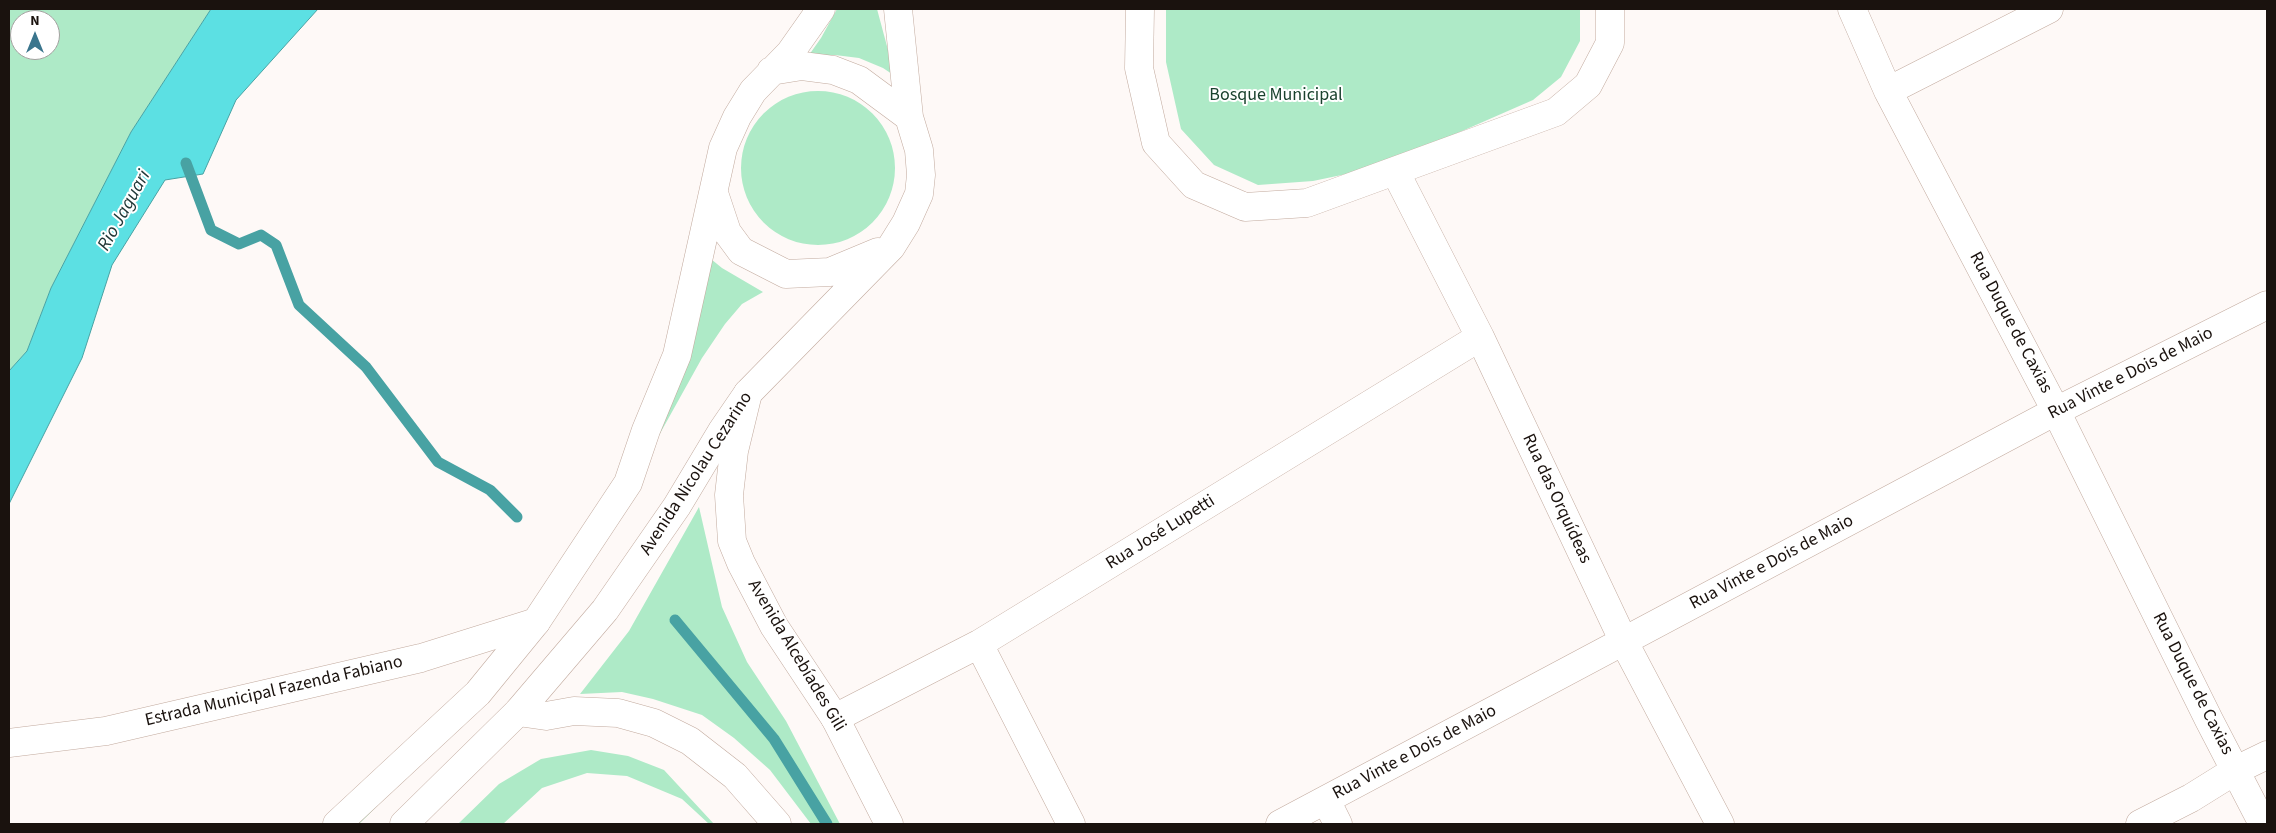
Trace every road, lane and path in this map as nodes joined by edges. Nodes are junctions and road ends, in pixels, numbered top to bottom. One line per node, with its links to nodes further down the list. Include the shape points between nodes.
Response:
1 (822, 9): 7 (street, via 790,53)
2 (898, 9): 9 (street, Avenida Nicolau Cezarino)
3 (1140, 9): 10 (street, via 1139,68 1156,143 1194,185 1245,207 1307,203)
4 (1610, 9): 10 (street, via 1610,43 1588,85 1556,112)
5 (1852, 9): 8 (street, Rua Duque de Caxias)
6 (2048, 9): 8 (street)
7 (771, 71): 9 (street, via 802,66 833,70 859,80); 11 (street, via 753,91 737,117 723,148)
8 (1888, 91): 16 (street, Rua Duque de Caxias)
9 (909, 117): 12 (street, Avenida Nicolau Cezarino, via 919,150 919,194)
10 (1396, 171): 14 (street, Rua das Orquídeas)
11 (714, 192): 12 (street, via 727,232 741,251 786,274 830,272); 17 (street, via 677,355 628,482)
12 (891, 247): 15 (street, Avenida Nicolau Cezarino)
13 (2267, 305): 16 (street, Rua Vinte e Dois de Maio)
14 (1480, 338): 18 (street, Rua das Orquídeas); 19 (street, Rua José Lupetti)
15 (748, 394): 20 (street, Avenida Nicolau Cezarino, via 726,423 677,506 627,580); 21 (street, Avenida Alcebíades Gili, via 734,451 729,495 732,541 774,626)
16 (2056, 411): 18 (street, Rua Vinte e Dois de Maio); 24 (street, Rua Duque de Caxias)
17 (536, 622): 22 (street, Estrada Municipal Fazenda Fabiano, via 421,658 125,727); 26 (street, via 478,693)
18 (1624, 642): 25 (street, Rua Vinte e Dois de Maio); 32 (street, Rua das Orquídeas)
19 (979, 644): 21 (street, Rua José Lupetti); 30 (street)
20 (518, 712): 27 (street, Avenida Nicolau Cezarino); 28 (street, via 546,716 574,711 618,713 654,723 690,741 735,776)
21 (835, 718): 29 (street, Avenida Alcebíades Gili)
22 (9, 743)
23 (2267, 755): 24 (street)
24 (2236, 770): 33 (street); 34 (street, Rua Duque de Caxias)
25 (1332, 812): 31 (street, Rua Vinte e Dois de Maio)
26 (337, 824)
27 (404, 824)
28 (776, 824)
29 (889, 824)
30 (1071, 824)
31 (1280, 824)
32 (1720, 824)
33 (2140, 824)
34 (2263, 824)

